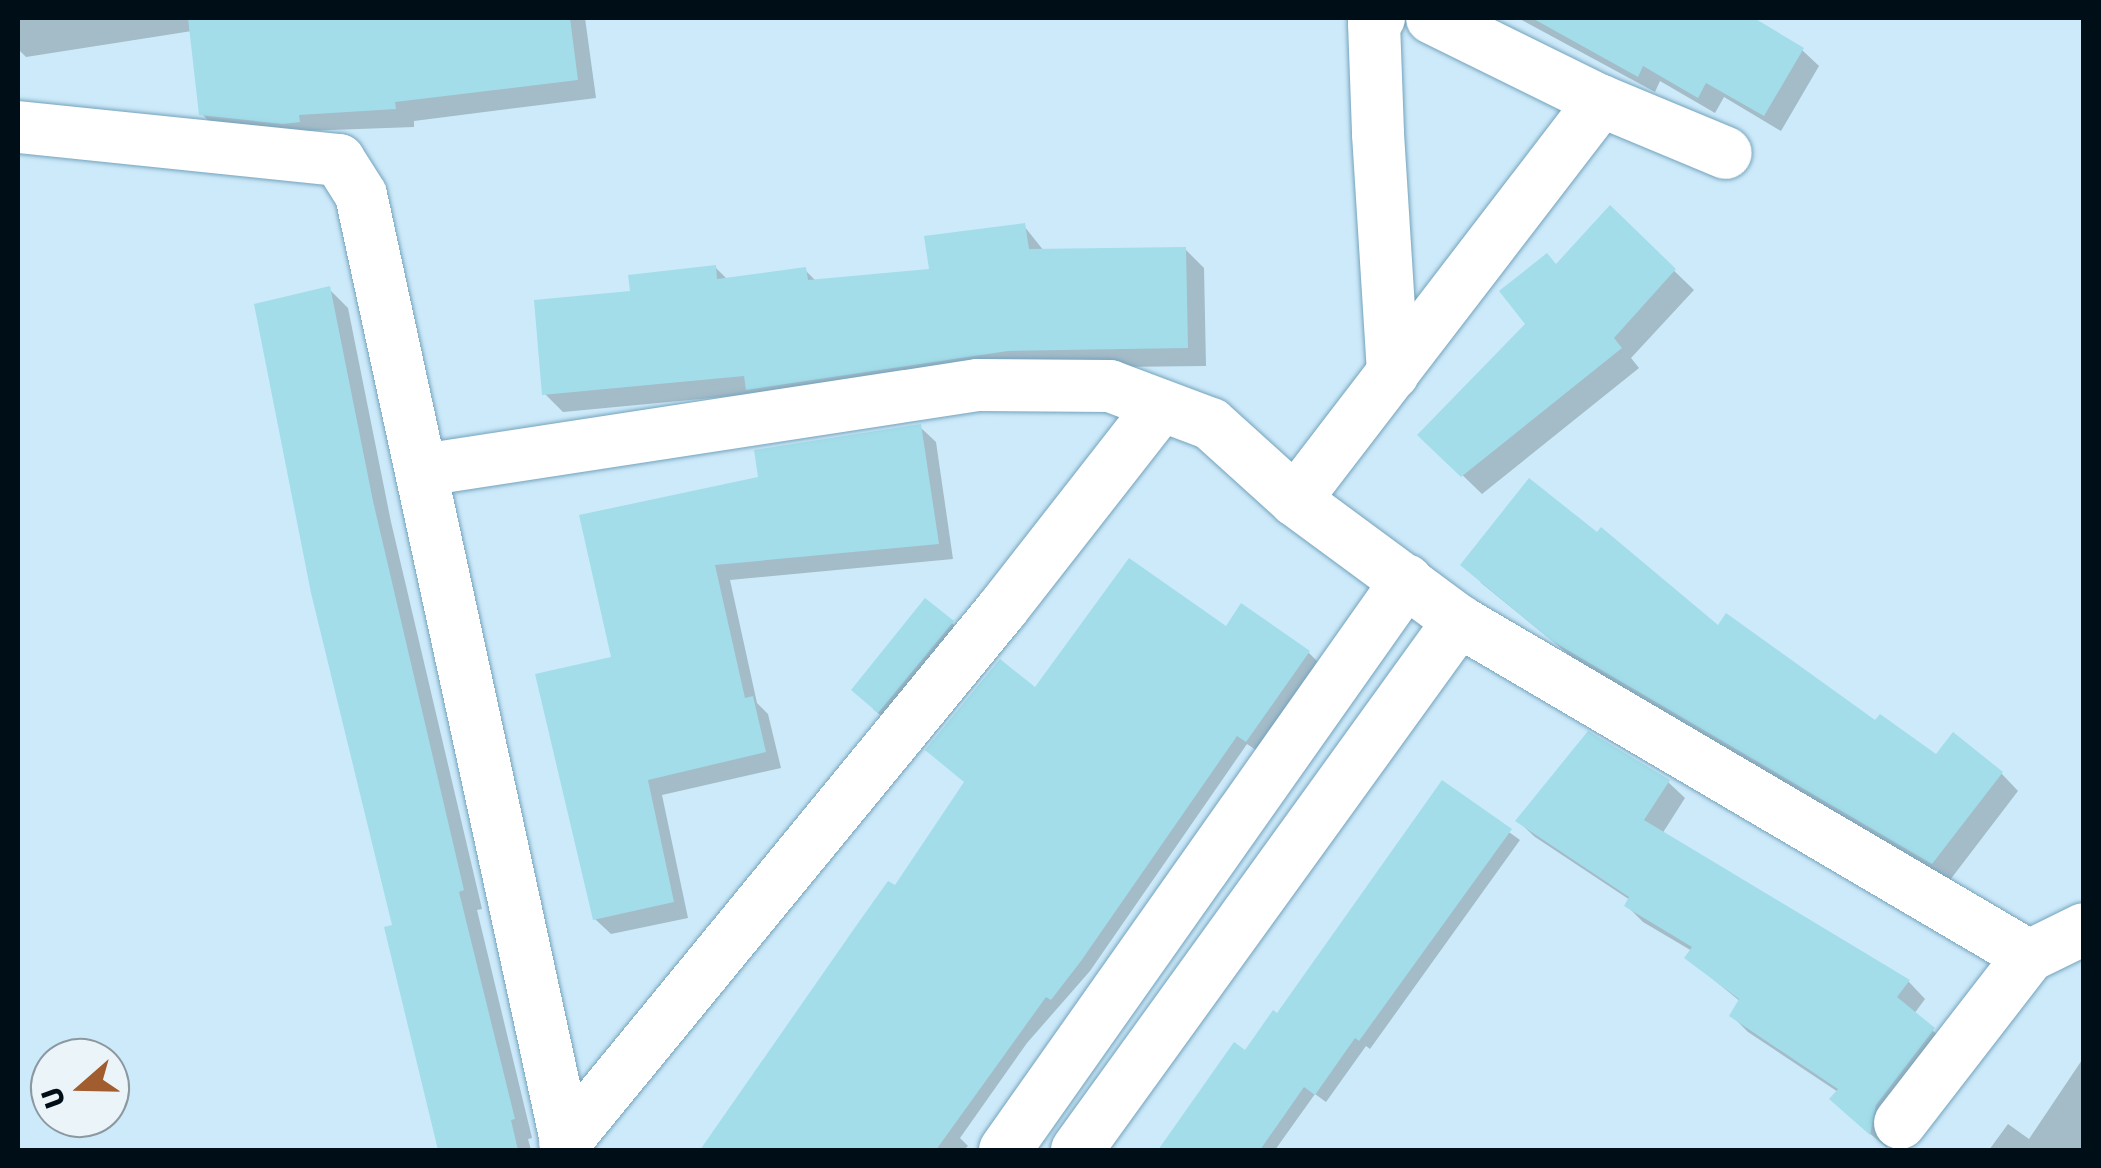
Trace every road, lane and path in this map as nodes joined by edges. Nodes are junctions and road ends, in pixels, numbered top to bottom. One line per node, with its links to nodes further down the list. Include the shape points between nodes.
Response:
1 (1378, 18): 6 (street)
2 (1432, 18): 3 (street)
3 (1601, 102): 5 (street); 6 (street)
4 (18, 128): 8 (street, via 339,160 360,196)
5 (1726, 152)
6 (1392, 374): 9 (street)
7 (1161, 406): 8 (street, via 1110,386 978,385); 9 (street, via 1211,424); 15 (street)
8 (423, 470): 15 (street)
9 (1295, 500): 10 (street)
10 (1407, 580): 11 (street); 16 (street)
11 (1459, 621): 13 (street); 17 (street)
12 (2084, 929): 13 (street)
13 (2029, 956): 14 (street)
14 (1900, 1123)
15 (566, 1146)
16 (1005, 1150)
17 (1078, 1150)

